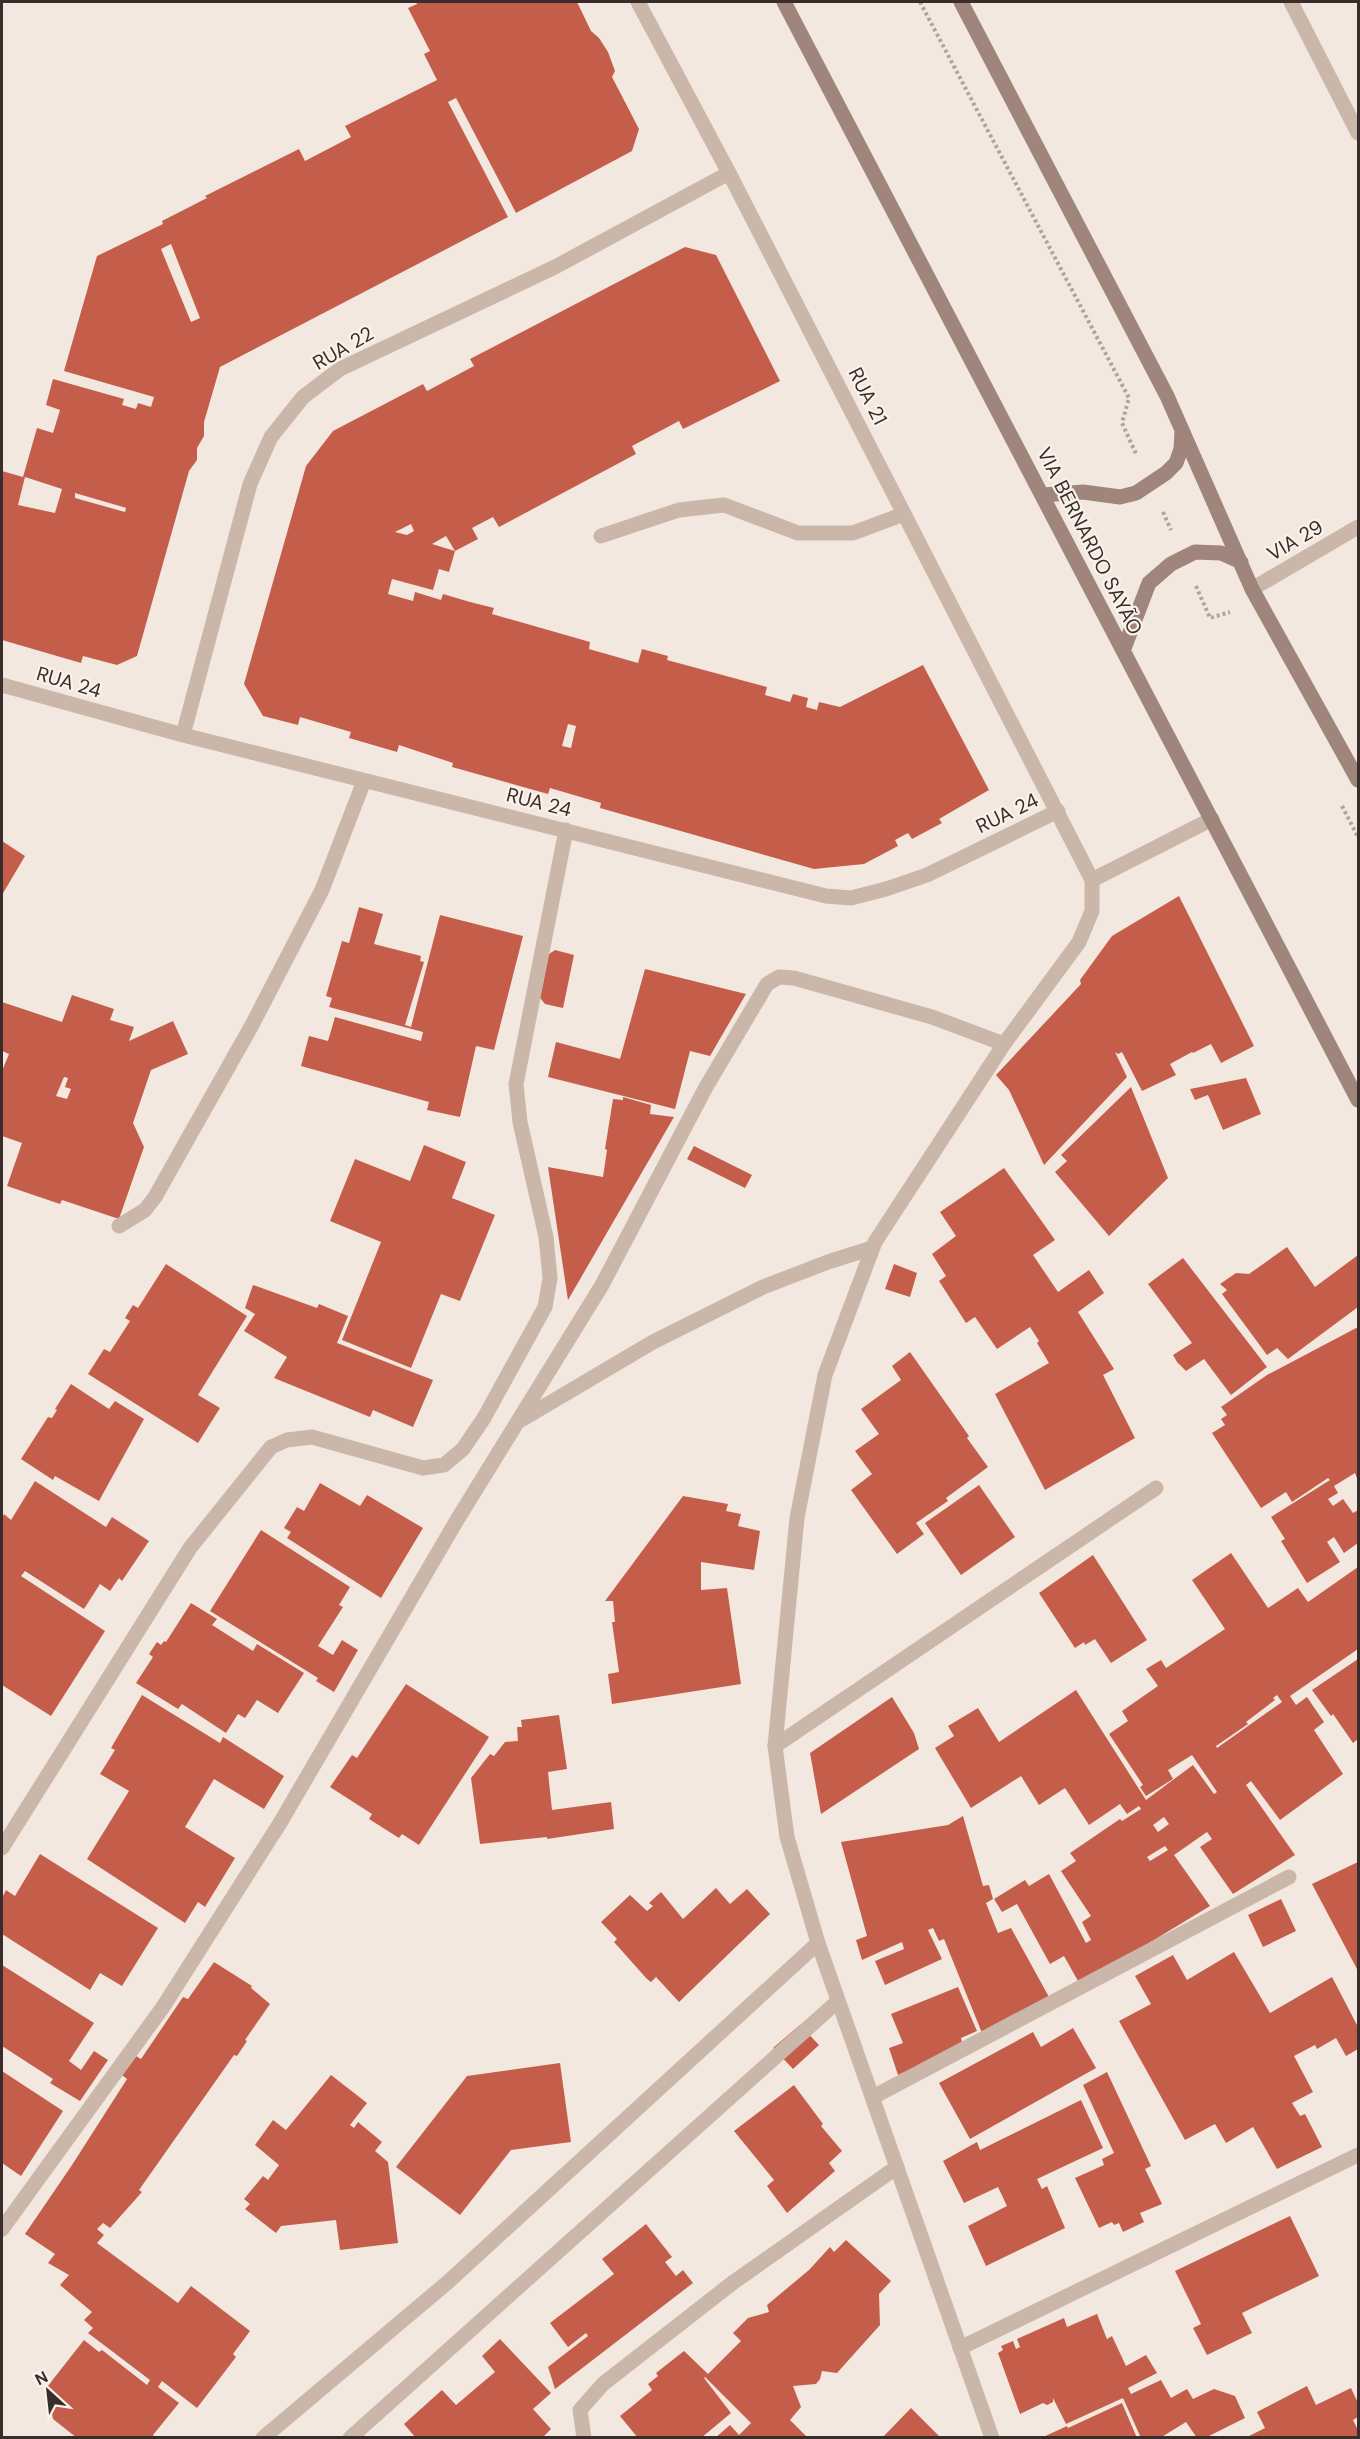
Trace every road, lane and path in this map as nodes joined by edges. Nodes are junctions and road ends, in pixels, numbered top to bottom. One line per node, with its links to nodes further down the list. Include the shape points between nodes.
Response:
1 (638, 2): 7 (street, RUA 21)
2 (784, 2): 10 (main road, VIA BERNARDO SAYÃO)
3 (920, 2): 9 (path, via 1129,398 1122,423)
4 (961, 2): 8 (main road)
5 (1291, 2): 6 (street)
6 (1359, 133)
7 (729, 173): 11 (street, RUA 21); 20 (street, RUA 22, via 555,267 340,369 303,397 271,437 250,484)
8 (1167, 396): 9 (main road, via 1182,432 1181,449 1176,464); 15 (main road)
9 (1149, 483): 10 (main road, via 1136,493 1120,497 1083,492); 14 (path)
10 (1043, 495): 18 (main road, VIA BERNARDO SAYÃO)
11 (904, 514): 13 (street, via 854,533 798,533 724,505 679,510); 24 (street, RUA 21)
12 (1359, 527): 16 (street, VIA 29)
13 (601, 536)
14 (1184, 558): 15 (main road, via 1195,552 1221,553); 17 (path, via 1210,618); 18 (main road, via 1149,583)
15 (1241, 562): 16 (main road)
16 (1252, 589): 21 (main road)
17 (1236, 610)
18 (1123, 651): 25 (main road, VIA BERNARDO SAYÃO)
19 (2, 685): 20 (street, RUA 24)
20 (183, 735): 22 (street, RUA 24)
21 (1359, 780)
22 (364, 781): 26 (street, RUA 24); 31 (street, via 322,890 252,1025 155,1197 145,1210)
23 (1336, 796): 27 (path)
24 (1058, 812): 26 (street, RUA 24, via 927,875 851,898 826,896); 28 (street, RUA 21)
25 (1212, 819): 28 (street); 30 (main road, VIA BERNARDO SAYÃO)
26 (566, 830): 36 (street, via 516,1084 520,1122 546,1237 550,1278 544,1307 484,1418 463,1449 444,1465 423,1468 312,1437 270,1447 190,1548)
27 (1359, 837)
28 (1092, 880): 29 (street, via 1092,911 1079,942)
29 (1004, 1044): 32 (street); 33 (street, via 932,1017 794,978 779,977 767,984 706,1087 602,1285)
30 (1359, 1101)
31 (119, 1226)
32 (872, 1248): 33 (street, via 763,1287 653,1342); 35 (street, via 825,1375 797,1518)
33 (518, 1422): 43 (street, via 280,1823 175,1988)
34 (1156, 1488): 35 (street)
35 (775, 1746): 38 (street, via 787,1837)
36 (2, 1848)
37 (1289, 1877): 40 (street)
38 (818, 1943): 39 (street); 46 (street, via 448,2282)
39 (838, 2001): 40 (street); 45 (street)
40 (873, 2097): 42 (street)
41 (1359, 2155): 44 (street)
42 (897, 2167): 44 (street); 47 (street, via 731,2284 603,2384 580,2410)
43 (2, 2229)
44 (960, 2348): 48 (street)
45 (357, 2435)
46 (263, 2438)
47 (584, 2438)
48 (992, 2438)

